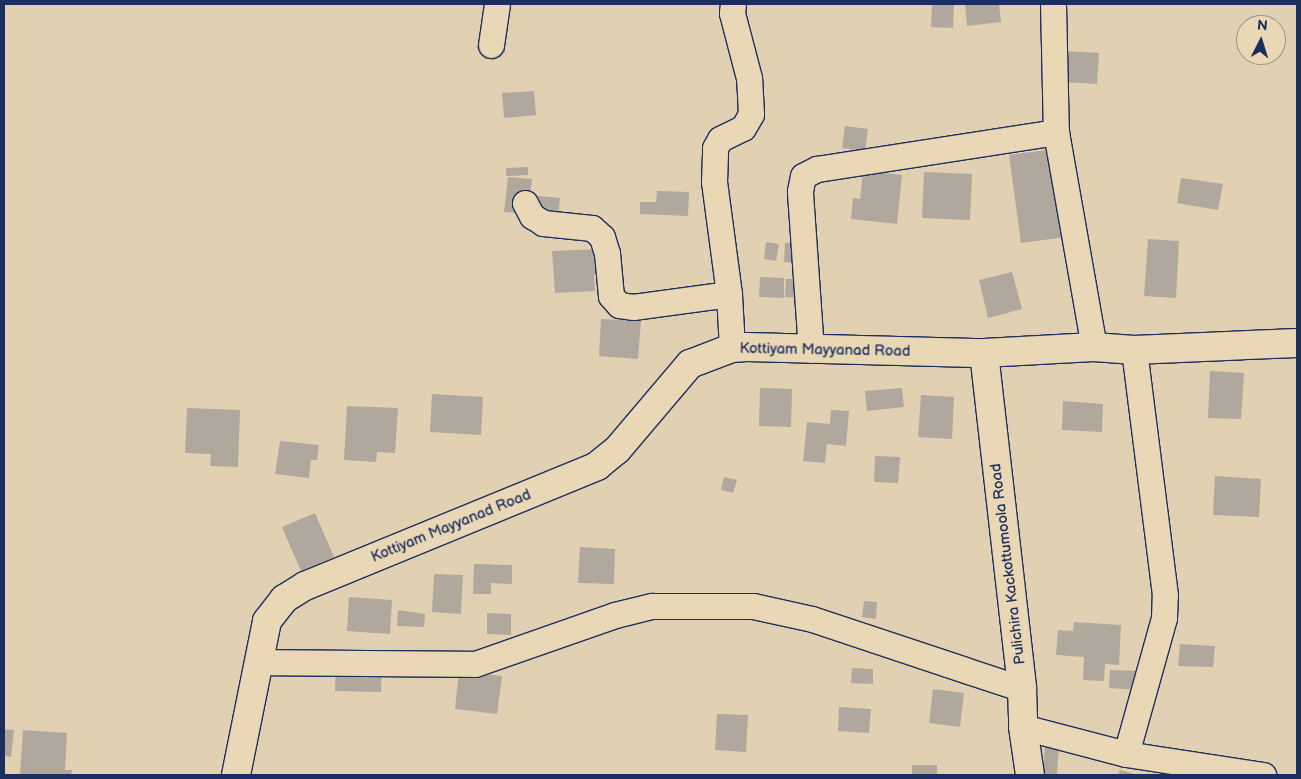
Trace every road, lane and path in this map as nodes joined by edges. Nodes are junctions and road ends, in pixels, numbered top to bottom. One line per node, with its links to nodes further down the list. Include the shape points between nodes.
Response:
1 (498, 4): 4 (street)
2 (733, 4): 7 (street, via 732,13 750,78 751,114 743,128 720,139 715,148 714,182)
3 (1053, 4): 5 (street)
4 (490, 45)
5 (1056, 132): 9 (street); 11 (street, via 817,169 803,176 800,191)
6 (525, 203): 7 (street, via 532,216 542,222 592,228 602,237 607,253 610,296 619,305 633,307)
7 (729, 294): 10 (street)
8 (1297, 343): 12 (main road, Kottiyam Mayyanad Road)
9 (1094, 347): 12 (main road, Kottiyam Mayyanad Road); 13 (main road, Kottiyam Mayyanad Road)
10 (732, 348): 11 (main road, Kottiyam Mayyanad Road); 14 (main road, Kottiyam Mayyanad Road, via 690,364 617,450 597,466 284,598 267,621)
11 (811, 350): 13 (main road, Kottiyam Mayyanad Road)
12 (1134, 350): 17 (street, via 1165,595 1164,618)
13 (984, 353): 15 (main road, Pulichira Kackottumoola Road)
14 (258, 662): 15 (street, via 475,664 615,615 652,606 753,606 812,619); 18 (main road, Kottiyam Mayyanad Road)
15 (1022, 689): 16 (main road, Pulichira Kackottumoola Road)
16 (1022, 728): 17 (street); 19 (main road, Pulichira Kackottumoola Road)
17 (1126, 754): 20 (street)
18 (236, 775)
19 (1030, 775)
20 (1263, 775)

